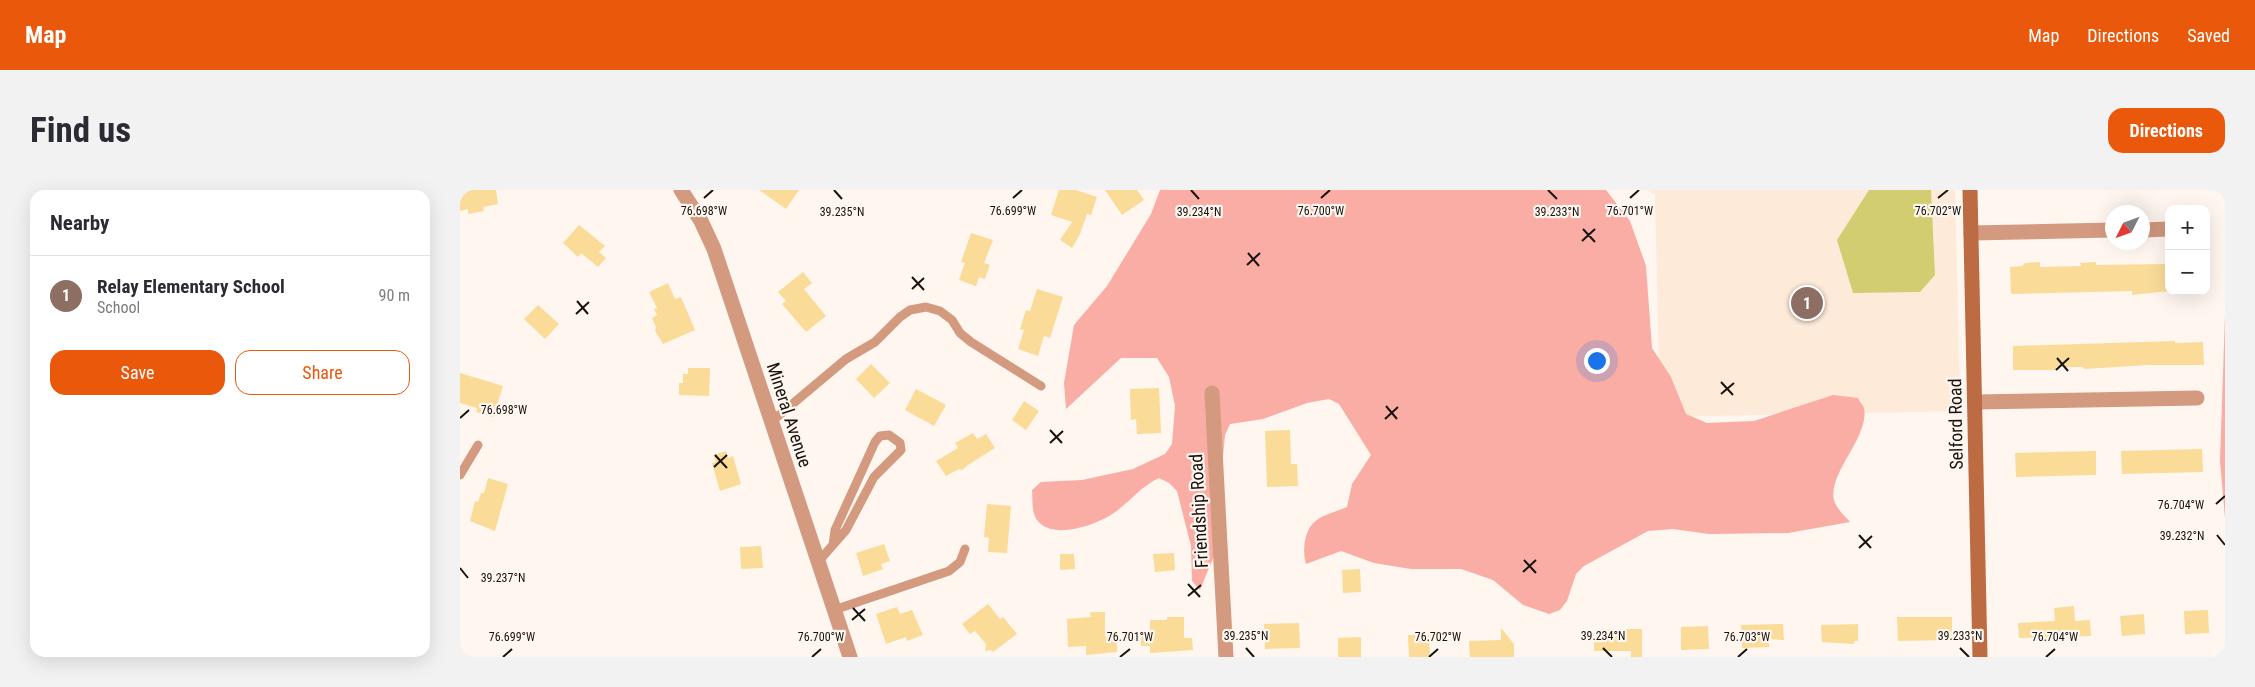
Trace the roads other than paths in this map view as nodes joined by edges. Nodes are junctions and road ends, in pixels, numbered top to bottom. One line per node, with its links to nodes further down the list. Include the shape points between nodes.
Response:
1 (680, 190): 11 (street, Mineral Avenue, via 701,221 714,249)
2 (1970, 190): 6 (street, Selford Road)
3 (2165, 229): 5 (street)
4 (2105, 230): 6 (street)
5 (2150, 230)
6 (1971, 233): 10 (street, Selford Road)
7 (1041, 386): 11 (lane, via 960,333 940,310 926,307 910,310 900,317 875,342 846,359)
8 (1212, 393): 19 (street, Friendship Road)
9 (2196, 398): 10 (street)
10 (1975, 402): 20 (street, Selford Road)
11 (771, 422): 16 (street, Mineral Avenue)
12 (478, 445): 13 (lane)
13 (460, 475)
14 (833, 545): 14 (lane, via 856,513 874,477 901,450 900,443 890,435 880,436 876,442 835,530); 16 (lane)
15 (965, 549): 17 (lane, via 960,562 948,571)
16 (818, 562): 17 (street, Mineral Avenue)
17 (834, 610): 18 (street, Mineral Avenue)
18 (850, 657)
19 (1226, 657)
20 (1980, 657)

